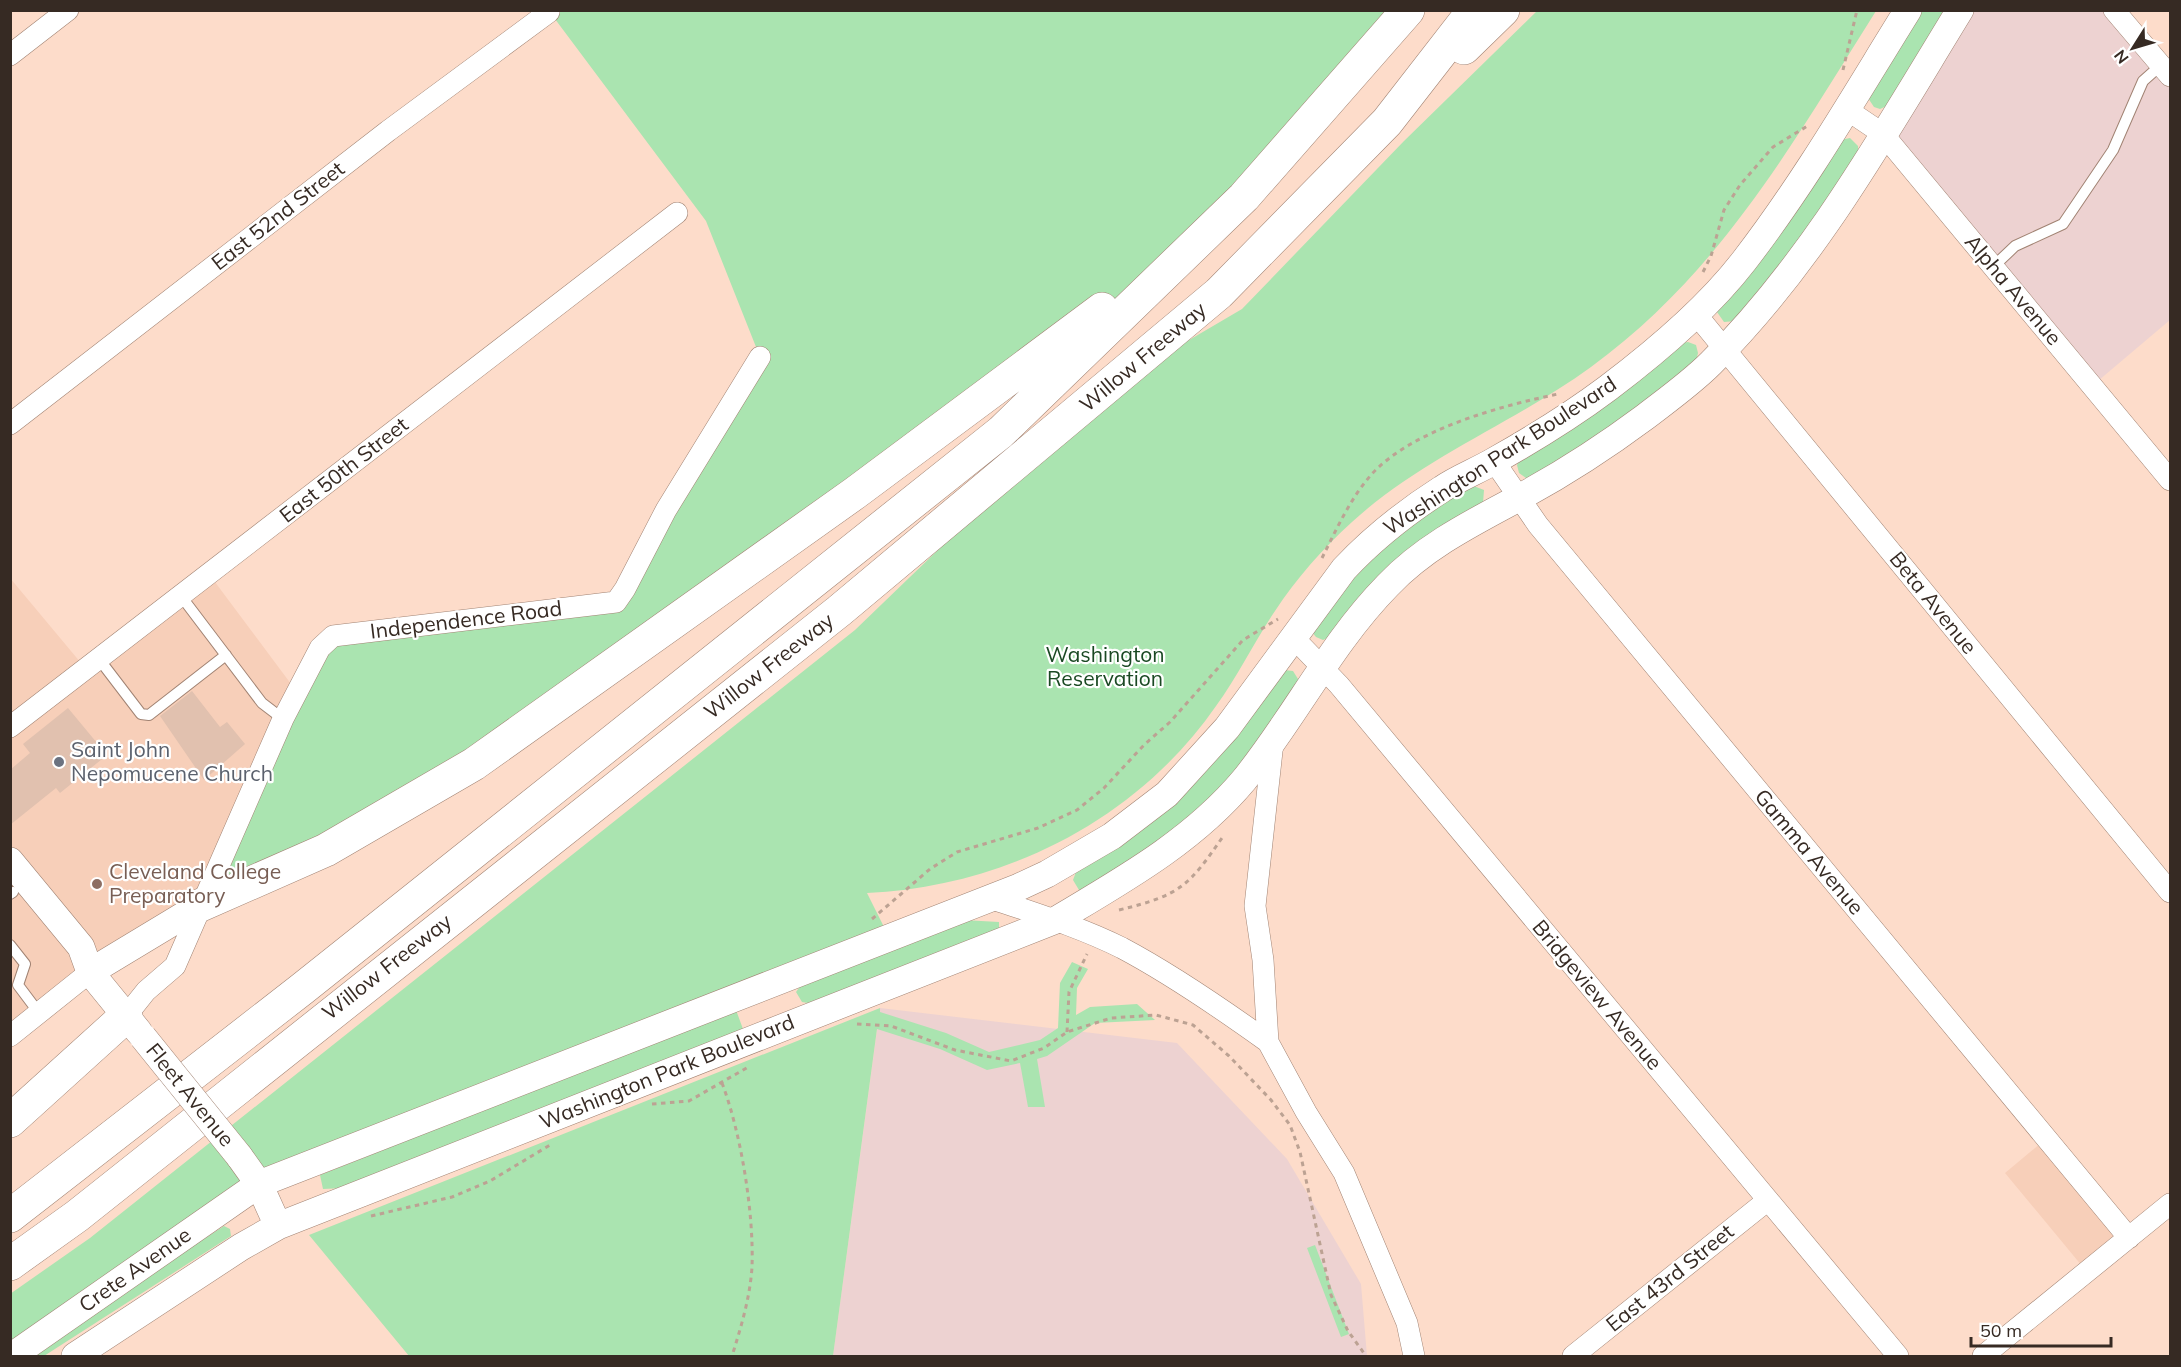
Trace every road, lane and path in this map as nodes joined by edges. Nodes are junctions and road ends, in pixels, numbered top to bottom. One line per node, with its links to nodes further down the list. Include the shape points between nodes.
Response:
1 (68, 10): 10 (street)
2 (1408, 10): 17 (highway, Willow Freeway)
3 (1474, 10): 15 (highway, Willow Freeway)
4 (1503, 10): 15 (highway)
5 (1857, 10): 12 (path)
6 (1908, 10): 13 (street, Washington Park Boulevard)
7 (1960, 10): 16 (street, Washington Park Boulevard)
8 (2114, 10): 11 (street)
9 (549, 12): 25 (street, East 52nd Street)
10 (10, 55)
11 (2166, 71): 19 (lane, via 2143,81 2113,150 2063,224 2015,246)
12 (1842, 73)
13 (1846, 110): 16 (street, Alpha Avenue); 21 (street, Washington Park Boulevard, via 1743,262)
14 (1815, 120): 20 (path, via 1773,147 1740,185 1724,210)
15 (1387, 122): 69 (highway, Willow Freeway, via 1219,293 839,611 77,1216)
16 (1883, 134): 19 (street, Alpha Avenue); 22 (street, Washington Park Boulevard, via 1803,254)
17 (1244, 196): 43 (highway, via 1024,369 474,765 326,850); 65 (highway, Willow Freeway, via 1001,432 302,989)
18 (677, 213): 30 (street, East 50th Street)
19 (1993, 267): 27 (street, Alpha Avenue)
20 (1701, 277)
21 (1695, 314): 22 (street, Beta Avenue); 26 (street, Washington Park Boulevard, via 1609,387)
22 (1724, 349): 28 (street, Washington Park Boulevard, via 1618,437); 41 (street, Beta Avenue)
23 (760, 357): 35 (street, Independence Road, via 666,510 616,602 333,636 320,648)
24 (1563, 393): 29 (path, via 1524,401 1418,440 1372,474 1343,517)
25 (10, 423)
26 (1494, 461): 28 (street, Gamma Avenue); 31 (street, Washington Park Boulevard, via 1444,488 1385,530)
27 (2170, 480)
28 (1519, 498): 34 (street, Washington Park Boulevard, via 1458,530 1404,570 1354,624); 68 (street, Gamma Avenue)
29 (1320, 563)
30 (181, 596): 32 (lane); 33 (street, East 50th Street)
31 (1286, 627): 34 (street, Bridgeview Avenue); 42 (street, Washington Park Boulevard, via 1227,728 1167,794 1140,817 1047,874); 46 (path, via 1243,640 1170,722 1077,810 1038,828 957,852 930,868)
32 (226, 655): 33 (lane, via 149,715 141,714); 35 (lane, via 262,703)
33 (99, 659): 36 (street, East 50th Street)
34 (1324, 668): 37 (street, Washington Park Boulevard); 63 (street, Bridgeview Avenue)
35 (283, 719): 43 (street, Independence Road)
36 (10, 727)
37 (1273, 742): 45 (street, Washington Park Boulevard, via 1241,783 1171,848); 56 (street, Washington Park Boulevard, via 1255,906)
38 (1226, 832): 44 (path, via 1203,867 1186,884 1169,895)
39 (10, 861): 49 (street, Fleet Avenue, via 81,947)
40 (11, 892): 49 (street, Fleet Avenue, via 68,959)
41 (2170, 892)
42 (990, 898): 45 (street, Washington Park Boulevard); 62 (street, Washington Park Boulevard)
43 (201, 905): 49 (street); 53 (street, Independence Road, via 175,966 146,991)
44 (1113, 911)
45 (1056, 920): 56 (street, Washington Park Boulevard, via 1122,949 1216,1004); 67 (street, Washington Park Boulevard)
46 (868, 922)
47 (10, 945): 50 (lane, via 25,964)
48 (1085, 957): 54 (path, via 1069,992)
49 (90, 972): 51 (street); 53 (street, Fleet Avenue)
50 (14, 988): 51 (lane)
51 (39, 1013): 55 (street)
52 (856, 1024): 54 (path, via 891,1026 955,1050 1011,1061 1044,1048)
53 (135, 1027): 60 (highway); 62 (street, Fleet Avenue, bridge)
54 (1067, 1032): 73 (path, via 1111,1018 1156,1015 1193,1026 1229,1056 1271,1100 1290,1125 1300,1152 1332,1295 1348,1331)
55 (10, 1036)
56 (1268, 1042): 74 (street, Washington Park Boulevard, via 1344,1173 1407,1323)
57 (752, 1065): 58 (path)
58 (722, 1083): 59 (path, via 688,1101); 72 (path, via 742,1158 752,1267 745,1315)
59 (646, 1104)
60 (10, 1120)
61 (558, 1141): 66 (path, via 490,1181 452,1197)
62 (259, 1184): 67 (street, Fleet Avenue); 70 (street, Crete Avenue)
63 (1768, 1200): 75 (street, East 43rd Street); 76 (street, Bridgeview Avenue)
64 (2170, 1204): 68 (street)
65 (10, 1216)
66 (370, 1216)
67 (278, 1226): 71 (street, Crete Avenue)
68 (2129, 1238): 77 (street)
69 (10, 1264)
70 (12, 1356)
71 (75, 1356)
72 (732, 1356)
73 (1366, 1356)
74 (1414, 1356)
75 (1573, 1356)
76 (1898, 1356)
77 (1983, 1356)

